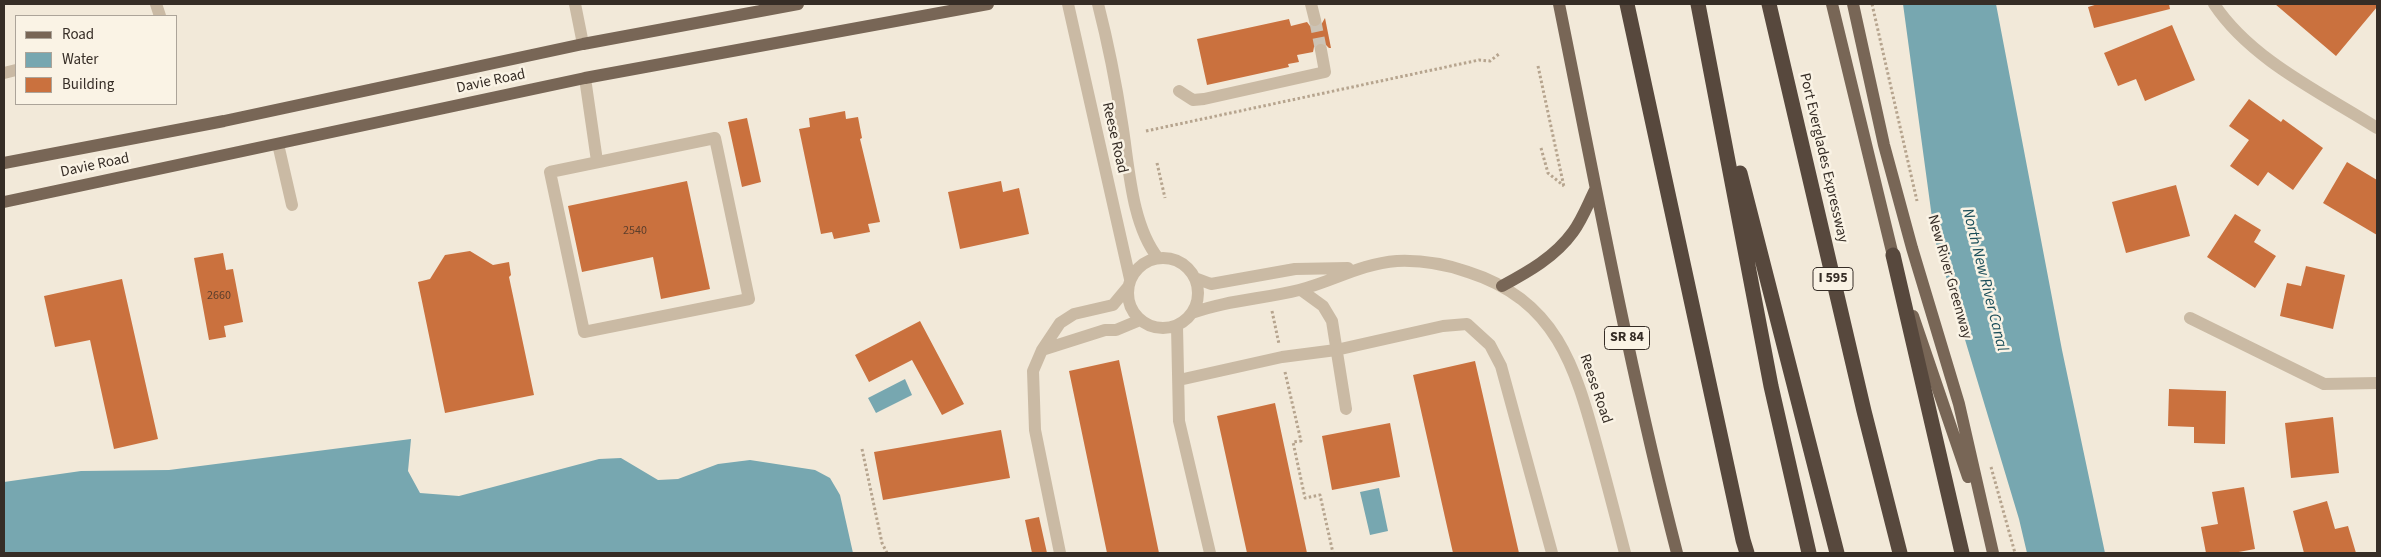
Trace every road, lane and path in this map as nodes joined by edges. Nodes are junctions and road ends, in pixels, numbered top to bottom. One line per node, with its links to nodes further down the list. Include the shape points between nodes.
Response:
1 (575, 4): 17 (street)
2 (798, 4): 17 (main road, Davie Road)
3 (988, 4): 21 (main road, Davie Road)
4 (1068, 4): 39 (street, Reese Road)
5 (1098, 4): 36 (street, Reese Road, via 1139,221)
6 (1311, 4): 15 (street)
7 (1559, 4): 30 (main road, SR 84)
8 (1627, 4): 56 (highway)
9 (1698, 4): 16 (highway)
10 (1769, 4): 66 (highway, Port Everglades Expressway / I 595)
11 (1832, 4): 35 (main road)
12 (1853, 4): 55 (main road, via 1887,154 1959,404)
13 (1872, 4): 33 (path, New River Greenway)
14 (2214, 4): 23 (street, via 2224,19 2264,57)
15 (1315, 20)
16 (1705, 34): 64 (highway, via 1771,386); 65 (highway)
17 (583, 44): 28 (main road, Davie Road, via 224,121)
18 (1321, 50): 22 (street, via 1325,72 1193,100)
19 (1499, 54): 24 (path, via 1490,61 1479,60)
20 (1538, 66): 26 (path, via 1564,187 1548,173)
21 (585, 78): 25 (main road, Davie Road); 27 (street)
22 (1179, 91)
23 (2377, 128)
24 (1146, 131)
25 (278, 144): 32 (main road, Davie Road); 34 (street)
26 (1541, 148)
27 (597, 161): 27 (street, via 550,172 584,332 749,299 715,138)
28 (4, 163)
29 (1157, 163): 31 (path)
30 (1595, 190): 40 (main road, via 1574,232 1557,251 1532,270); 63 (main road, SR 84, via 1659,485)
31 (1165, 198)
32 (4, 202)
33 (1917, 202)
34 (292, 205)
35 (1893, 256): 55 (main road); 67 (highway)
36 (1158, 258): 38 (street, via 1180,262); 39 (street, via 1142,265)
37 (1358, 268): 38 (street, Reese Road, via 1295,269 1211,284); 40 (street, Reese Road, via 1420,261 1452,266); 41 (street, Reese Road)
38 (1195, 278): 43 (street, via 1198,296)
39 (1129, 283): 45 (street, via 1130,305); 47 (street, via 1113,305 1074,314 1060,323)
40 (1502, 286): 62 (street, Reese Road, via 1531,306 1555,335 1571,363 1585,402)
41 (1301, 290): 42 (street, Reese Road); 48 (street, via 1323,306 1332,321)
42 (1268, 296): 43 (street, Reese Road); 49 (path)
43 (1192, 313): 46 (street)
44 (2190, 318): 51 (street, via 2324,384)
45 (1140, 320): 46 (street, via 1158,328); 47 (street, via 1116,330 1105,330)
46 (1177, 326): 50 (street)
47 (1042, 350): 58 (street, via 1033,371 1035,430)
48 (1336, 350): 49 (street); 52 (street); 61 (street, via 1443,326 1467,324 1490,345 1501,366)
49 (1282, 358): 50 (street); 60 (path, via 1301,441 1293,442 1305,498 1320,495)
50 (1179, 380): 59 (street, via 1179,421)
51 (2377, 383)
52 (1346, 409)
53 (862, 449): 57 (path, via 882,543)
54 (1988, 457): 69 (path)
55 (1989, 540): 68 (main road)
56 (1744, 549)
57 (887, 553)
58 (1060, 553)
59 (1210, 553)
60 (1333, 553)
61 (1552, 553)
62 (1625, 553)
63 (1677, 553)
64 (1809, 553)
65 (1837, 553)
66 (1900, 553)
67 (1962, 553)
68 (1993, 553)
69 (2015, 553)

